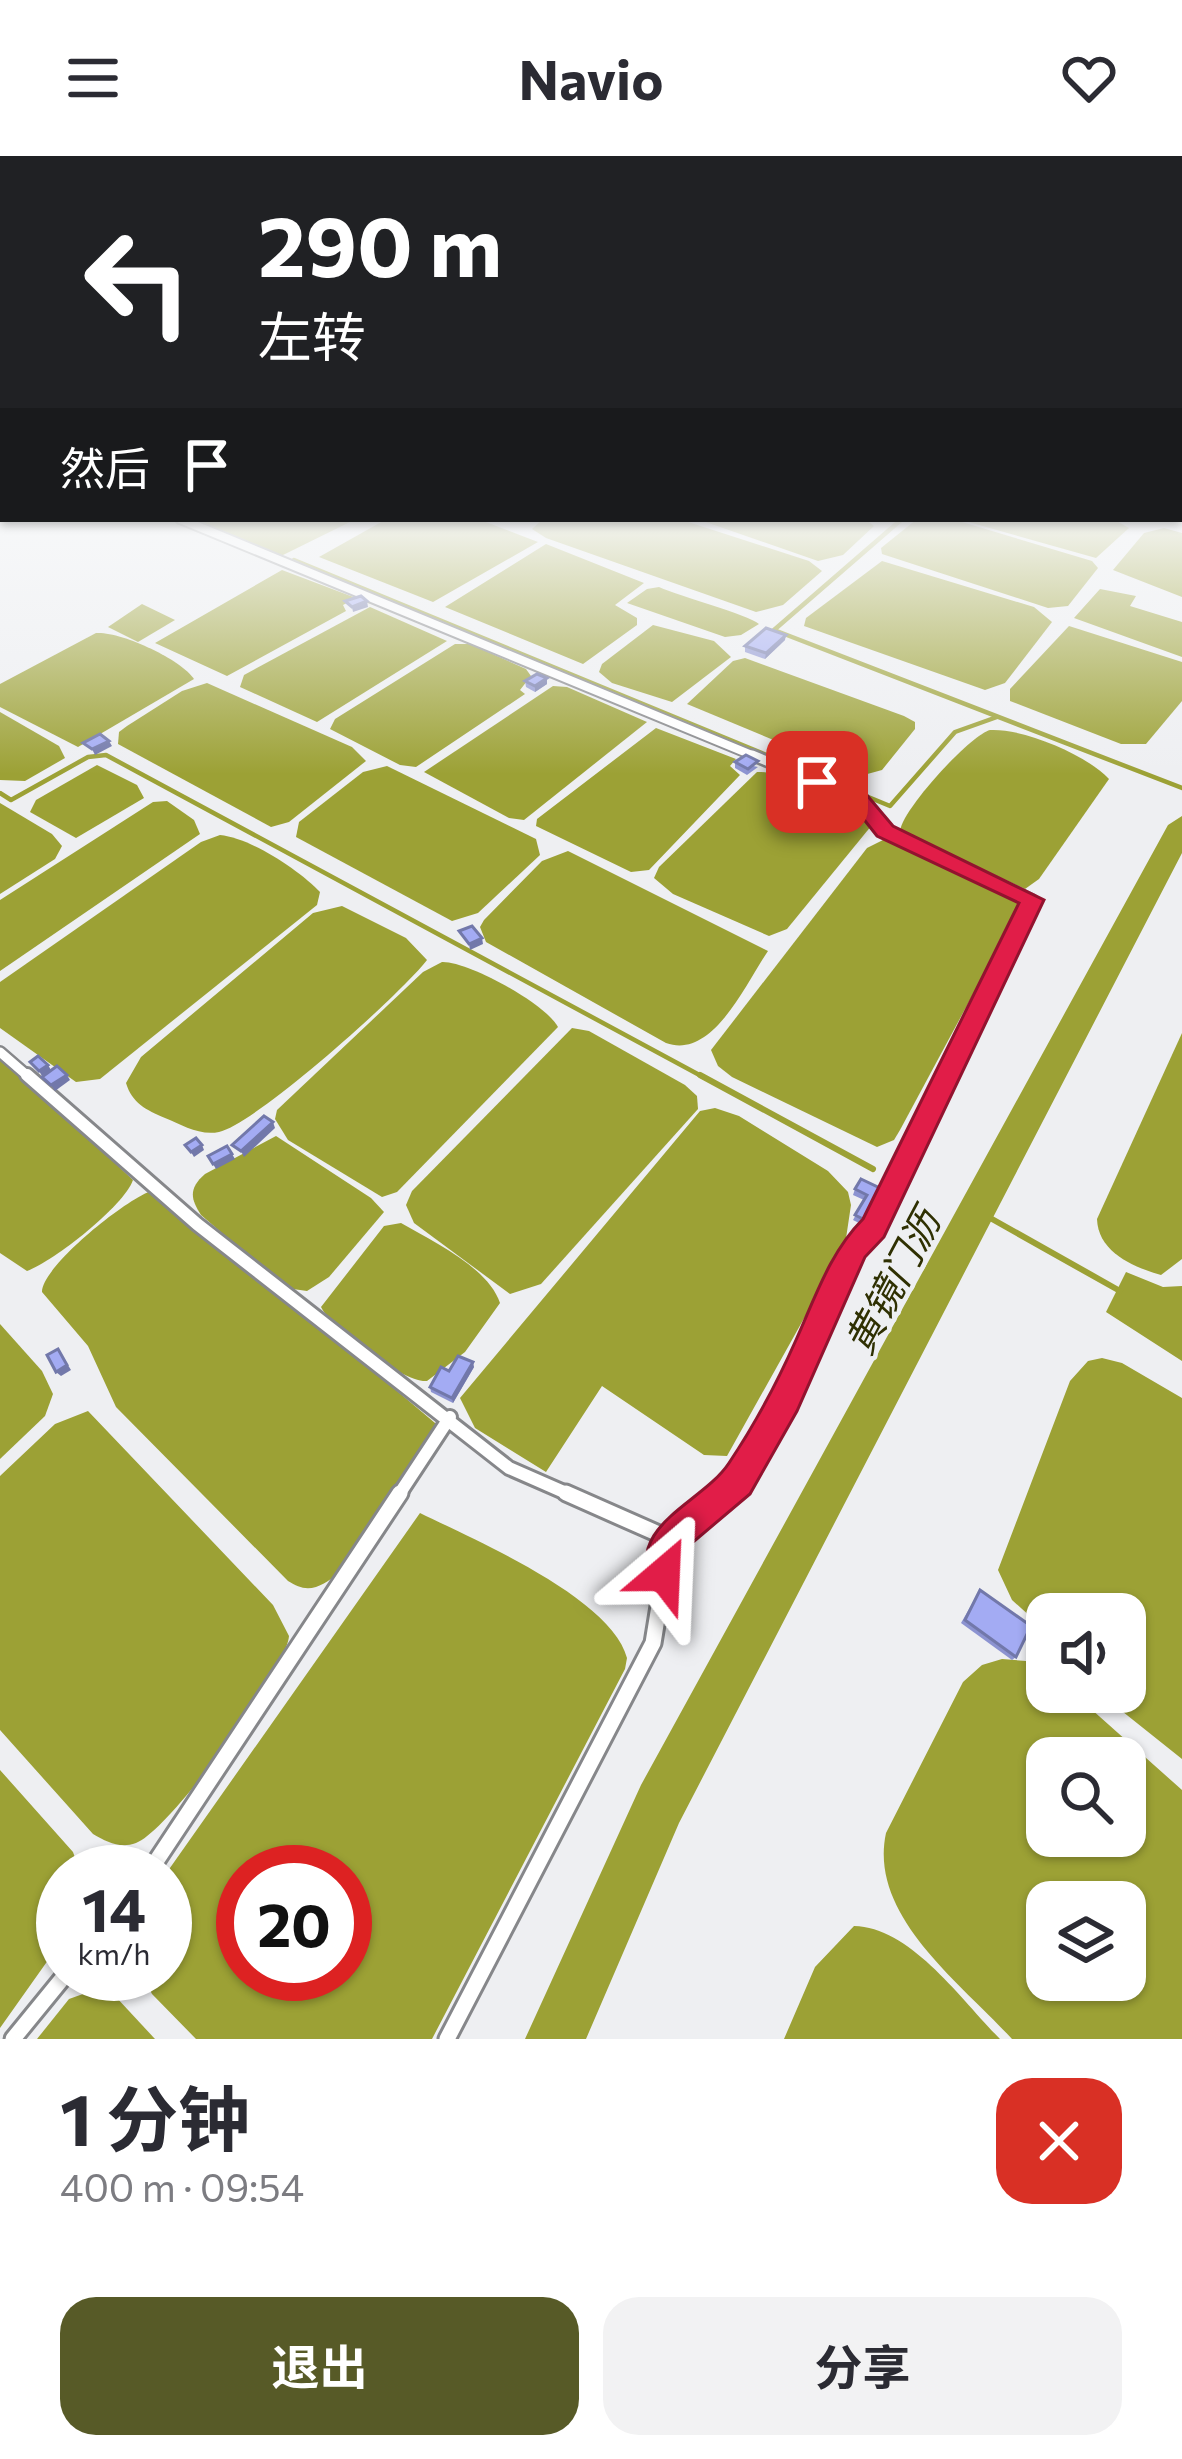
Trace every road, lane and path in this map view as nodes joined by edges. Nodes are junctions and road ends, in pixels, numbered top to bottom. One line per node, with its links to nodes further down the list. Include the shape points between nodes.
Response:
1 (371, 598): 4 (lane, via 859,799 885,831 1032,900 873,1228 853,1248 786,1400 738,1481)
2 (0, 1052): 3 (lane, via 197,1224)
3 (450, 1418): 4 (lane, via 509,1468); 5 (lane)
4 (670, 1539): 8 (lane, via 653,1643)
5 (166, 1845)
6 (44, 2001): 7 (lane)
7 (13, 2039)
8 (447, 2039)

